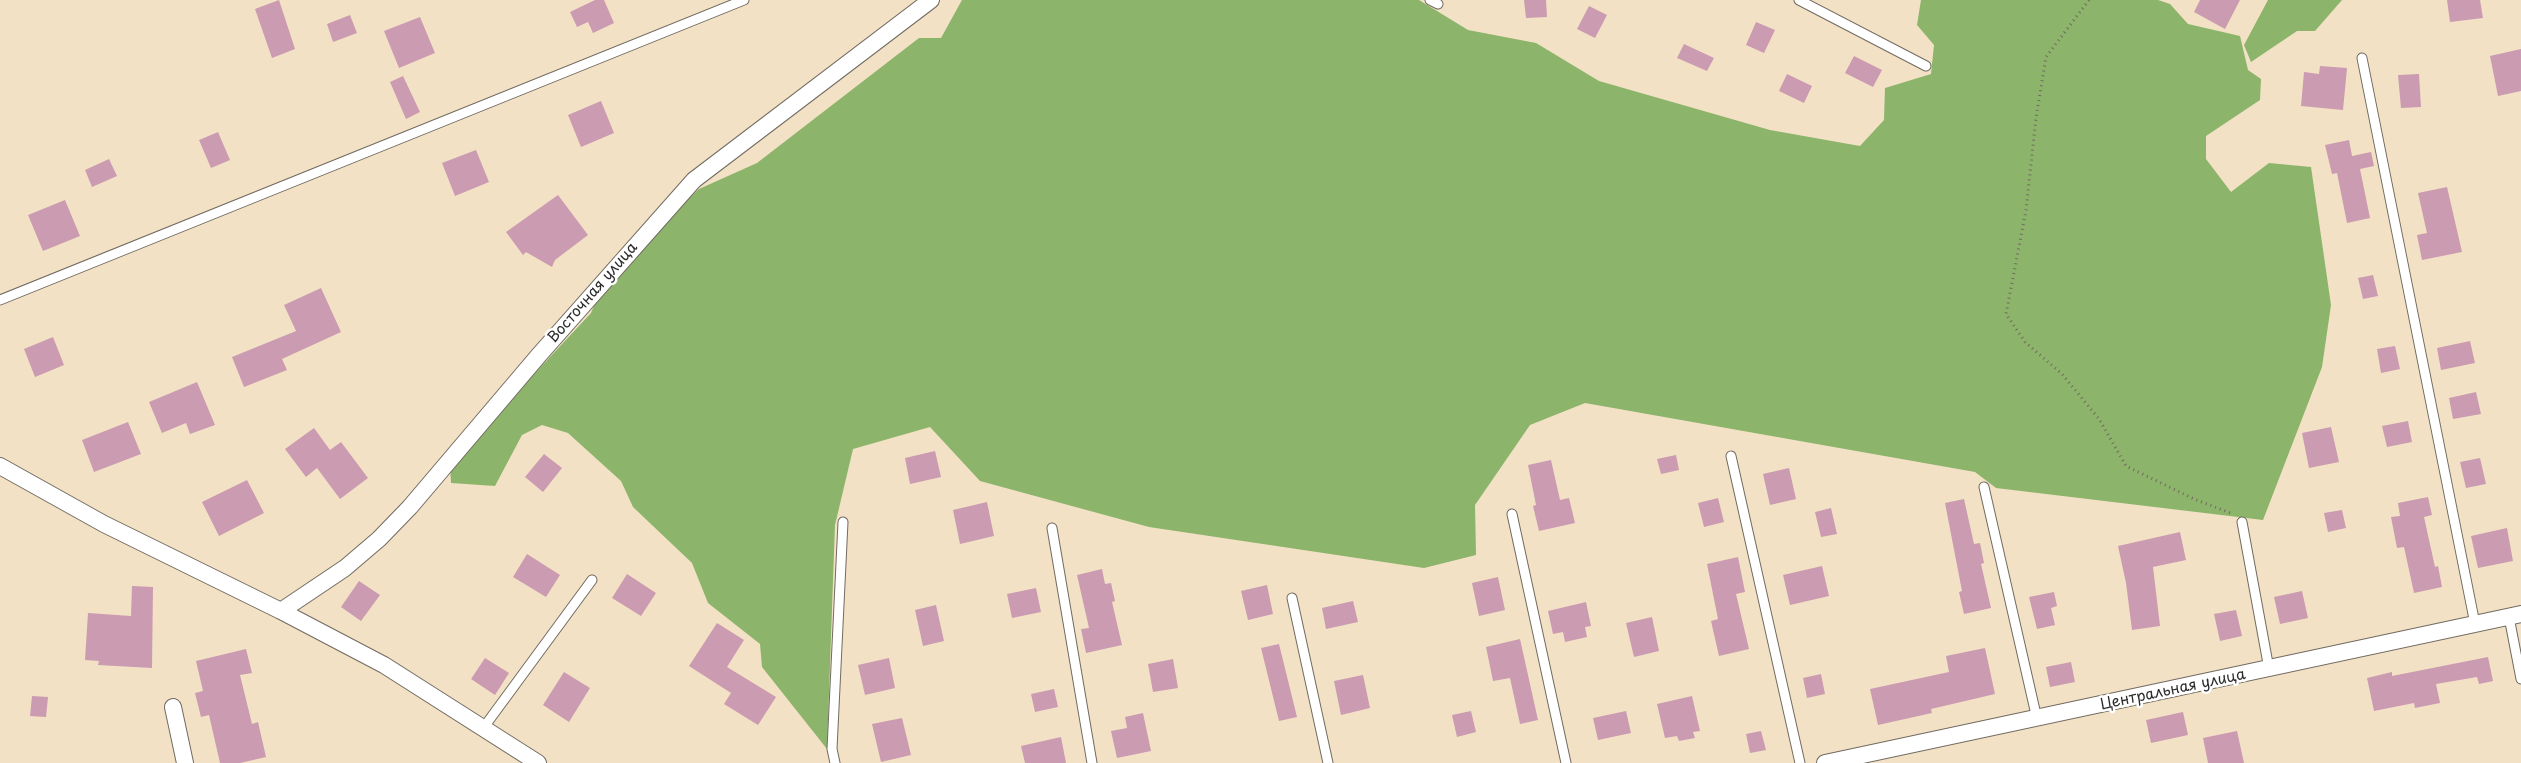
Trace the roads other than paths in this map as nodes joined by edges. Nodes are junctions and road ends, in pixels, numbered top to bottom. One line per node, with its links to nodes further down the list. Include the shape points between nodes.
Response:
1 (744, 0): 6 (lane)
2 (931, 0): 16 (street, Восточная улица, via 694,180 410,507 345,568)
3 (1799, 0): 5 (lane)
4 (2362, 58): 18 (lane)
5 (1926, 66)
6 (0, 300)
7 (1732, 456): 30 (lane)
8 (0, 466): 16 (street, via 104,524)
9 (1984, 486): 22 (lane)
10 (1512, 514): 29 (lane)
11 (843, 522): 26 (lane, via 832,749)
12 (2242, 522): 19 (lane)
13 (1052, 528): 27 (lane)
14 (592, 580): 23 (lane)
15 (1292, 598): 28 (lane)
16 (281, 611): 23 (street, via 384,666)
17 (2515, 615): 18 (street, Центральная улица); 20 (lane)
18 (2475, 624): 19 (street, Центральная улица)
19 (2269, 669): 22 (street, Центральная улица)
20 (2521, 678)
21 (173, 707): 24 (street)
22 (2037, 719): 31 (street, Центральная улица)
23 (484, 727): 25 (street)
24 (185, 763)
25 (538, 763)
26 (835, 763)
27 (1092, 763)
28 (1328, 763)
29 (1566, 763)
30 (1800, 763)
31 (1825, 763)

